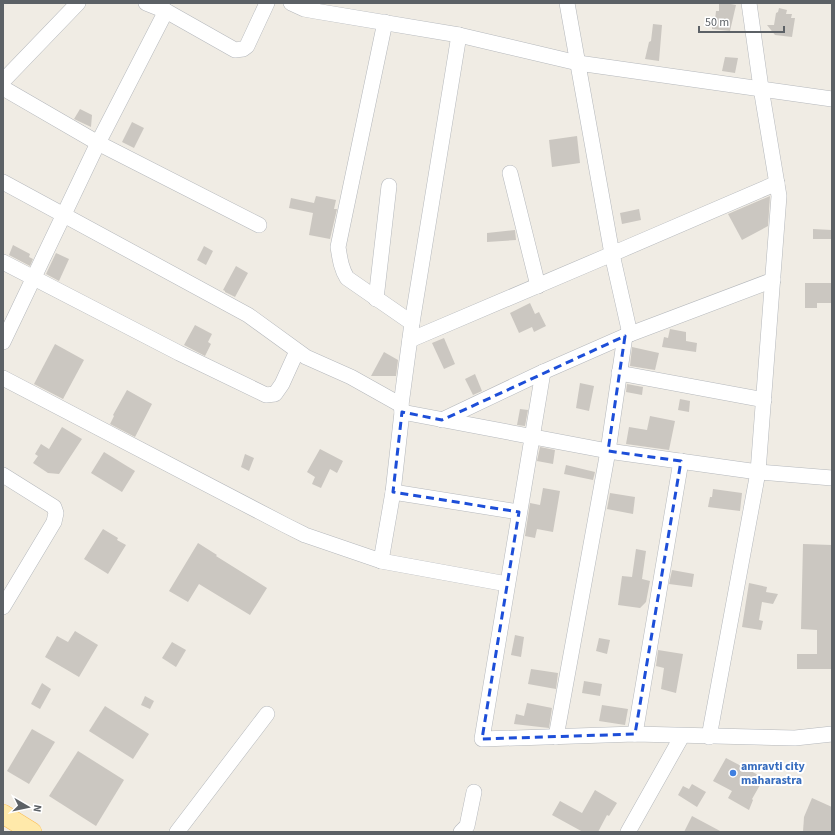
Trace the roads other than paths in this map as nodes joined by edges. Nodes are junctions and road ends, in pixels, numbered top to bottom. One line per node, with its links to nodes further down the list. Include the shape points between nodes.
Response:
1 (78, 3): 11 (street)
2 (146, 3): 7 (street)
3 (267, 3): 7 (street, via 248,46 240,50 235,50)
4 (291, 3): 8 (street, via 304,9)
5 (567, 3): 10 (street)
6 (749, 3): 13 (street)
7 (166, 11): 15 (street)
8 (385, 22): 9 (street); 27 (street, via 338,247 347,278)
9 (459, 35): 10 (street); 28 (street)
10 (578, 63): 13 (street); 22 (street)
11 (3, 80)
12 (3, 88): 15 (street)
13 (761, 88): 14 (street); 18 (street)
14 (832, 99)
15 (98, 143): 20 (street); 21 (street)
16 (510, 173): 26 (street)
17 (3, 182): 20 (street)
18 (777, 183): 22 (street); 25 (street, via 779,196)
19 (389, 186): 27 (street)
20 (64, 215): 24 (street); 32 (street, via 248,315)
21 (259, 225)
22 (612, 254): 26 (street); 29 (street)
23 (3, 262): 24 (street)
24 (34, 278): 31 (street); 32 (street, via 266,395 275,394)
25 (773, 280): 29 (street); 36 (street)
26 (538, 286): 30 (street)
27 (376, 299): 28 (street)
28 (412, 323): 30 (street)
29 (628, 335): 33 (street); 34 (street)
30 (410, 340): 37 (street)
31 (3, 342)
32 (297, 351): 37 (street, via 351,377)
33 (543, 372): 38 (street); 39 (street)
34 (620, 373): 36 (street); 40 (street)
35 (3, 378): 47 (street, via 285,526)
36 (764, 400): 42 (street)
37 (402, 409): 38 (street); 45 (street)
38 (442, 420): 39 (street)
39 (531, 437): 40 (street); 46 (street)
40 (608, 452): 41 (street); 55 (street)
41 (681, 461): 42 (street); 51 (street)
42 (758, 472): 44 (street); 54 (street)
43 (3, 475): 49 (street, via 54,507 56,513 54,522)
44 (832, 478)
45 (393, 492): 46 (street); 47 (street)
46 (519, 512): 48 (street)
47 (381, 561): 48 (street)
48 (507, 584): 55 (street, via 482,739)
49 (3, 607)
50 (267, 714): 59 (street)
51 (635, 734): 53 (street); 55 (street)
52 (832, 734): 54 (street, via 795,738)
53 (682, 736): 54 (street); 61 (street)
54 (709, 736)
55 (556, 737)
56 (474, 792): 60 (street, via 467,826)
57 (3, 814): 58 (main road)
58 (32, 832)
59 (177, 832)
60 (461, 832)
61 (628, 832)

